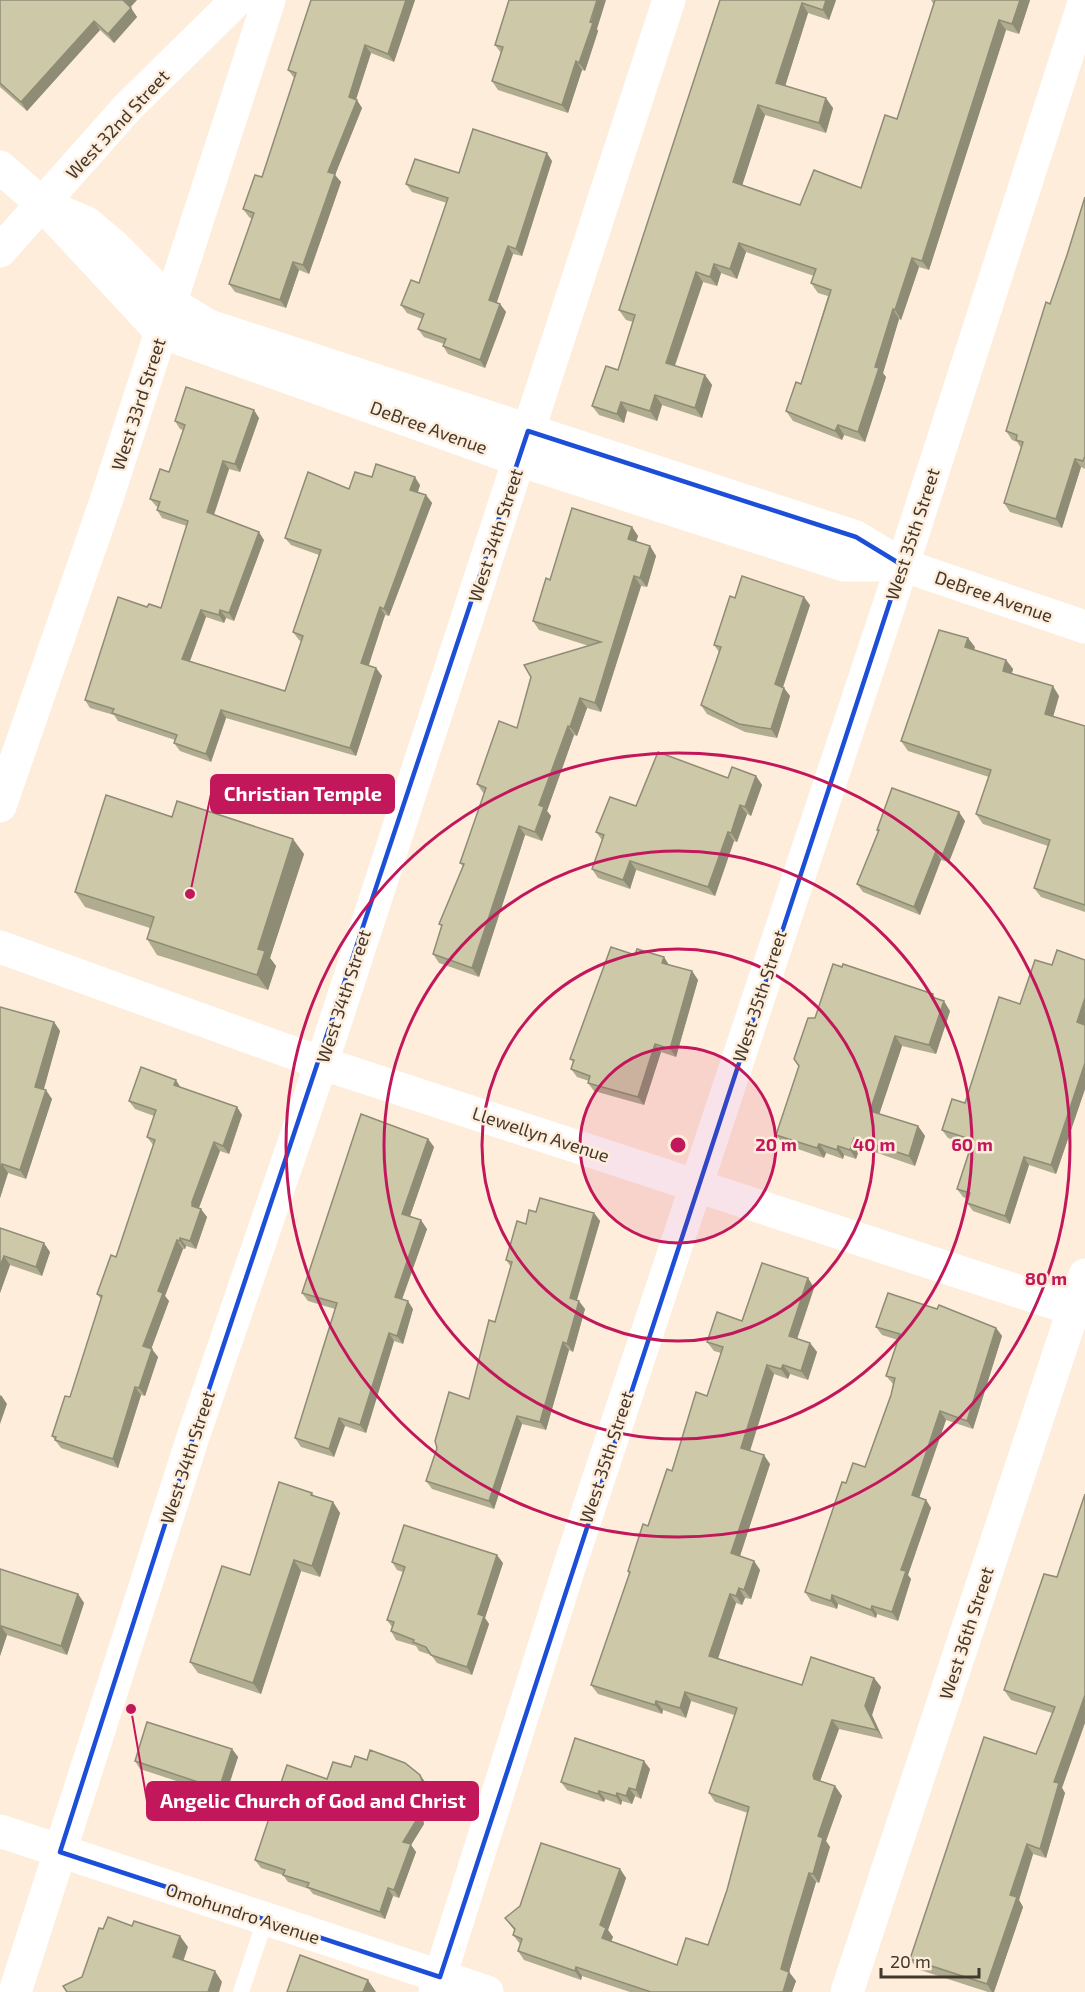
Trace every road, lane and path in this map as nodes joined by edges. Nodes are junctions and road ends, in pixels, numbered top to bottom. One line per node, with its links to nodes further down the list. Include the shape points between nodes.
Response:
1 (237, 0): 6 (street, West 32nd Street, via 128,107)
2 (269, 0): 8 (street, West 33rd Street)
3 (669, 0): 9 (street, West 34th Street)
4 (1085, 0): 10 (street, West 35th Street)
5 (0, 167): 6 (street, DeBree Avenue)
6 (42, 204): 7 (street, West 32nd Street); 8 (street, DeBree Avenue, via 87,222 114,245)
7 (0, 251)
8 (166, 318): 9 (street, DeBree Avenue, via 209,326); 12 (street, West 33rd Street)
9 (523, 445): 10 (street, DeBree Avenue, via 856,537); 16 (street, West 34th Street)
10 (902, 565): 11 (street, DeBree Avenue); 17 (street, West 35th Street)
11 (1085, 627)
12 (37, 696): 13 (street); 14 (street, West 33rd Street)
13 (0, 736)
14 (0, 806)
15 (0, 947): 16 (street, Llewellyn Avenue)
16 (321, 1063): 17 (street, Llewellyn Avenue); 21 (street, West 34th Street, via 193,1437)
17 (697, 1185): 19 (street, Llewellyn Avenue); 23 (street, West 35th Street, via 568,1571)
18 (1085, 1275): 19 (street, West 36th Street)
19 (1079, 1311): 27 (street, West 36th Street)
20 (0, 1831): 21 (street, Omohundro Avenue)
21 (60, 1852): 22 (street, Omohundro Avenue); 24 (street, West 34th Street)
22 (265, 1920): 23 (street, Omohundro Avenue); 25 (lane)
23 (437, 1984): 26 (street, Omohundro Avenue)
24 (15, 1992)
25 (241, 1992)
26 (487, 1992)
27 (847, 1992)

